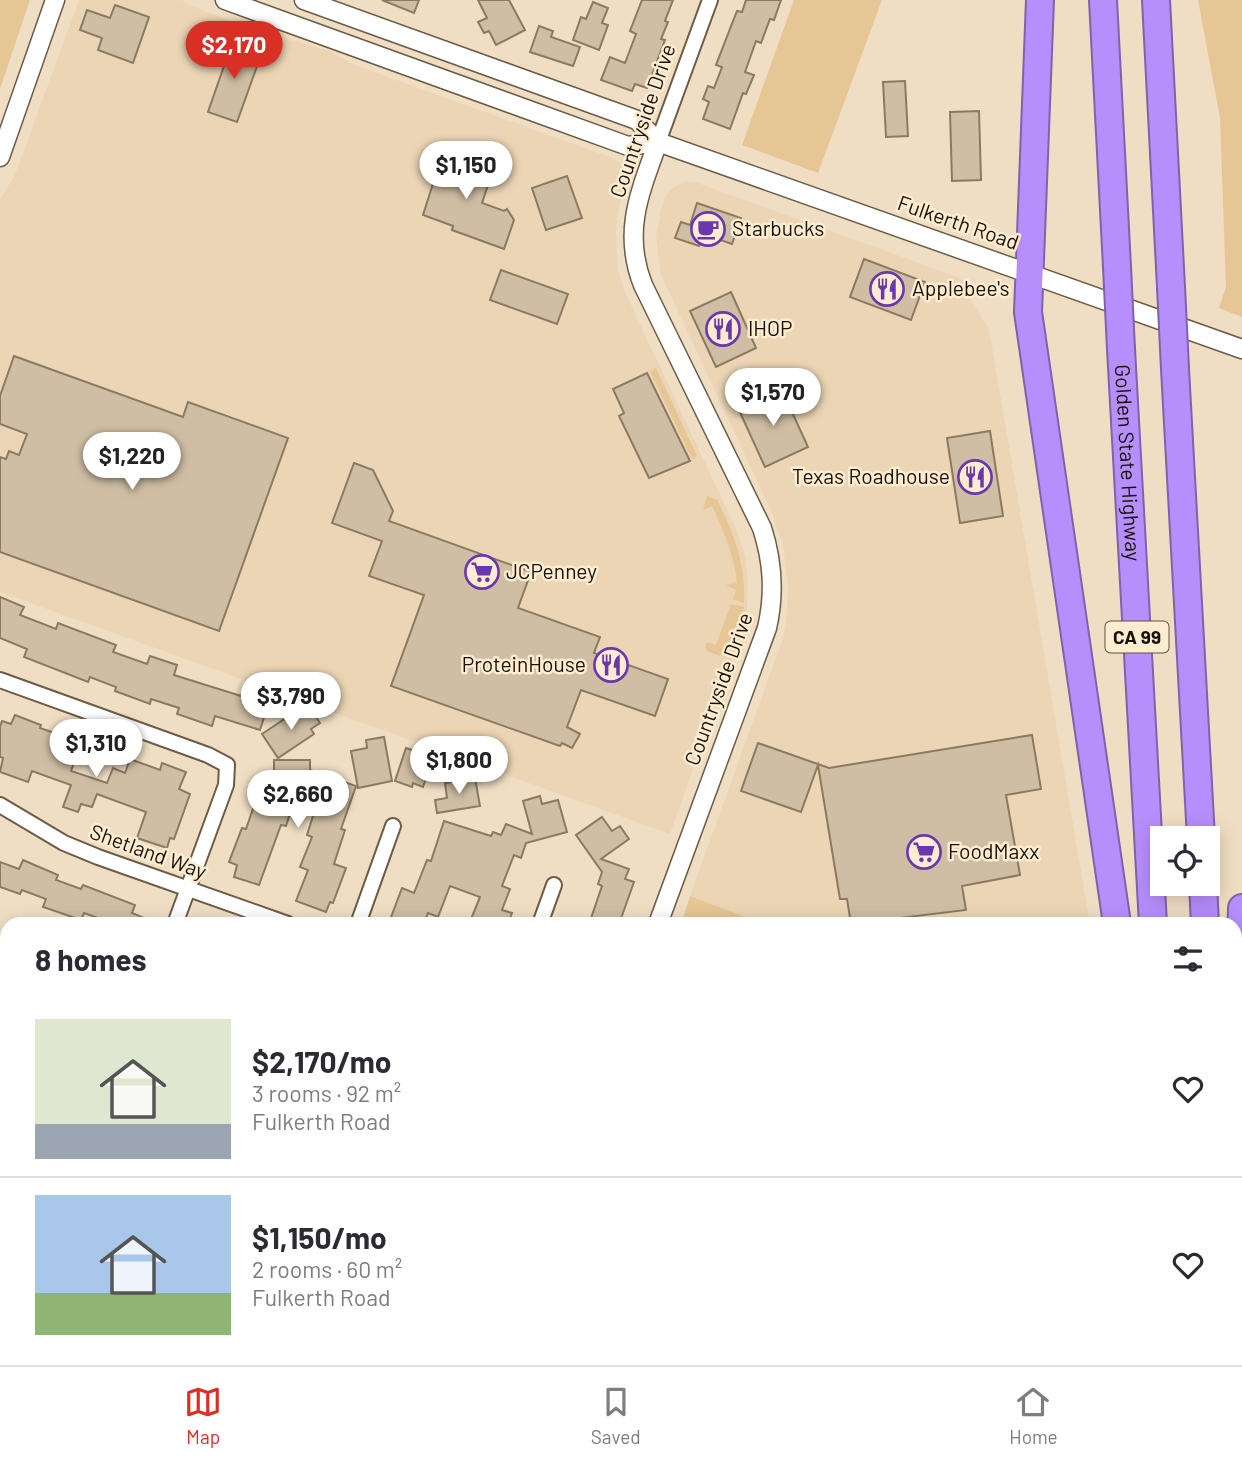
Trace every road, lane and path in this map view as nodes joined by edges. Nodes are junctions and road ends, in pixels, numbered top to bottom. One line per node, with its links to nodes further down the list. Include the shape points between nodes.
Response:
1 (55, 0): 9 (street)
2 (225, 0): 8 (street, Fulkerth Road, via 628,146)
3 (304, 0): 8 (street, Fulkerth Road, via 637,120)
4 (710, 0): 8 (street, Countryside Drive)
5 (1040, 0): 10 (highway)
6 (1103, 0): 25 (highway, Golden State Highway / CA 99, bridge)
7 (1156, 0): 15 (highway, CA 99, bridge)
8 (658, 142): 10 (street, Fulkerth Road); 23 (street, Countryside Drive, via 634,217 637,264 762,528 773,591 767,628)
9 (0, 157)
10 (1029, 273): 11 (street, Fulkerth Road); 24 (highway, via 1030,330)
11 (1242, 349)
12 (0, 680): 17 (street, via 227,765 226,785)
13 (0, 805): 17 (street, Shetland Way, via 64,843)
14 (393, 826): 21 (street)
15 (1200, 826)
16 (554, 885): 22 (street)
17 (188, 889): 19 (street); 20 (street, Shetland Way)
18 (1204, 896): 26 (highway)
19 (178, 917)
20 (268, 917)
21 (360, 917)
22 (543, 917)
23 (661, 917)
24 (1116, 917)
25 (1153, 917)
26 (1205, 917)

